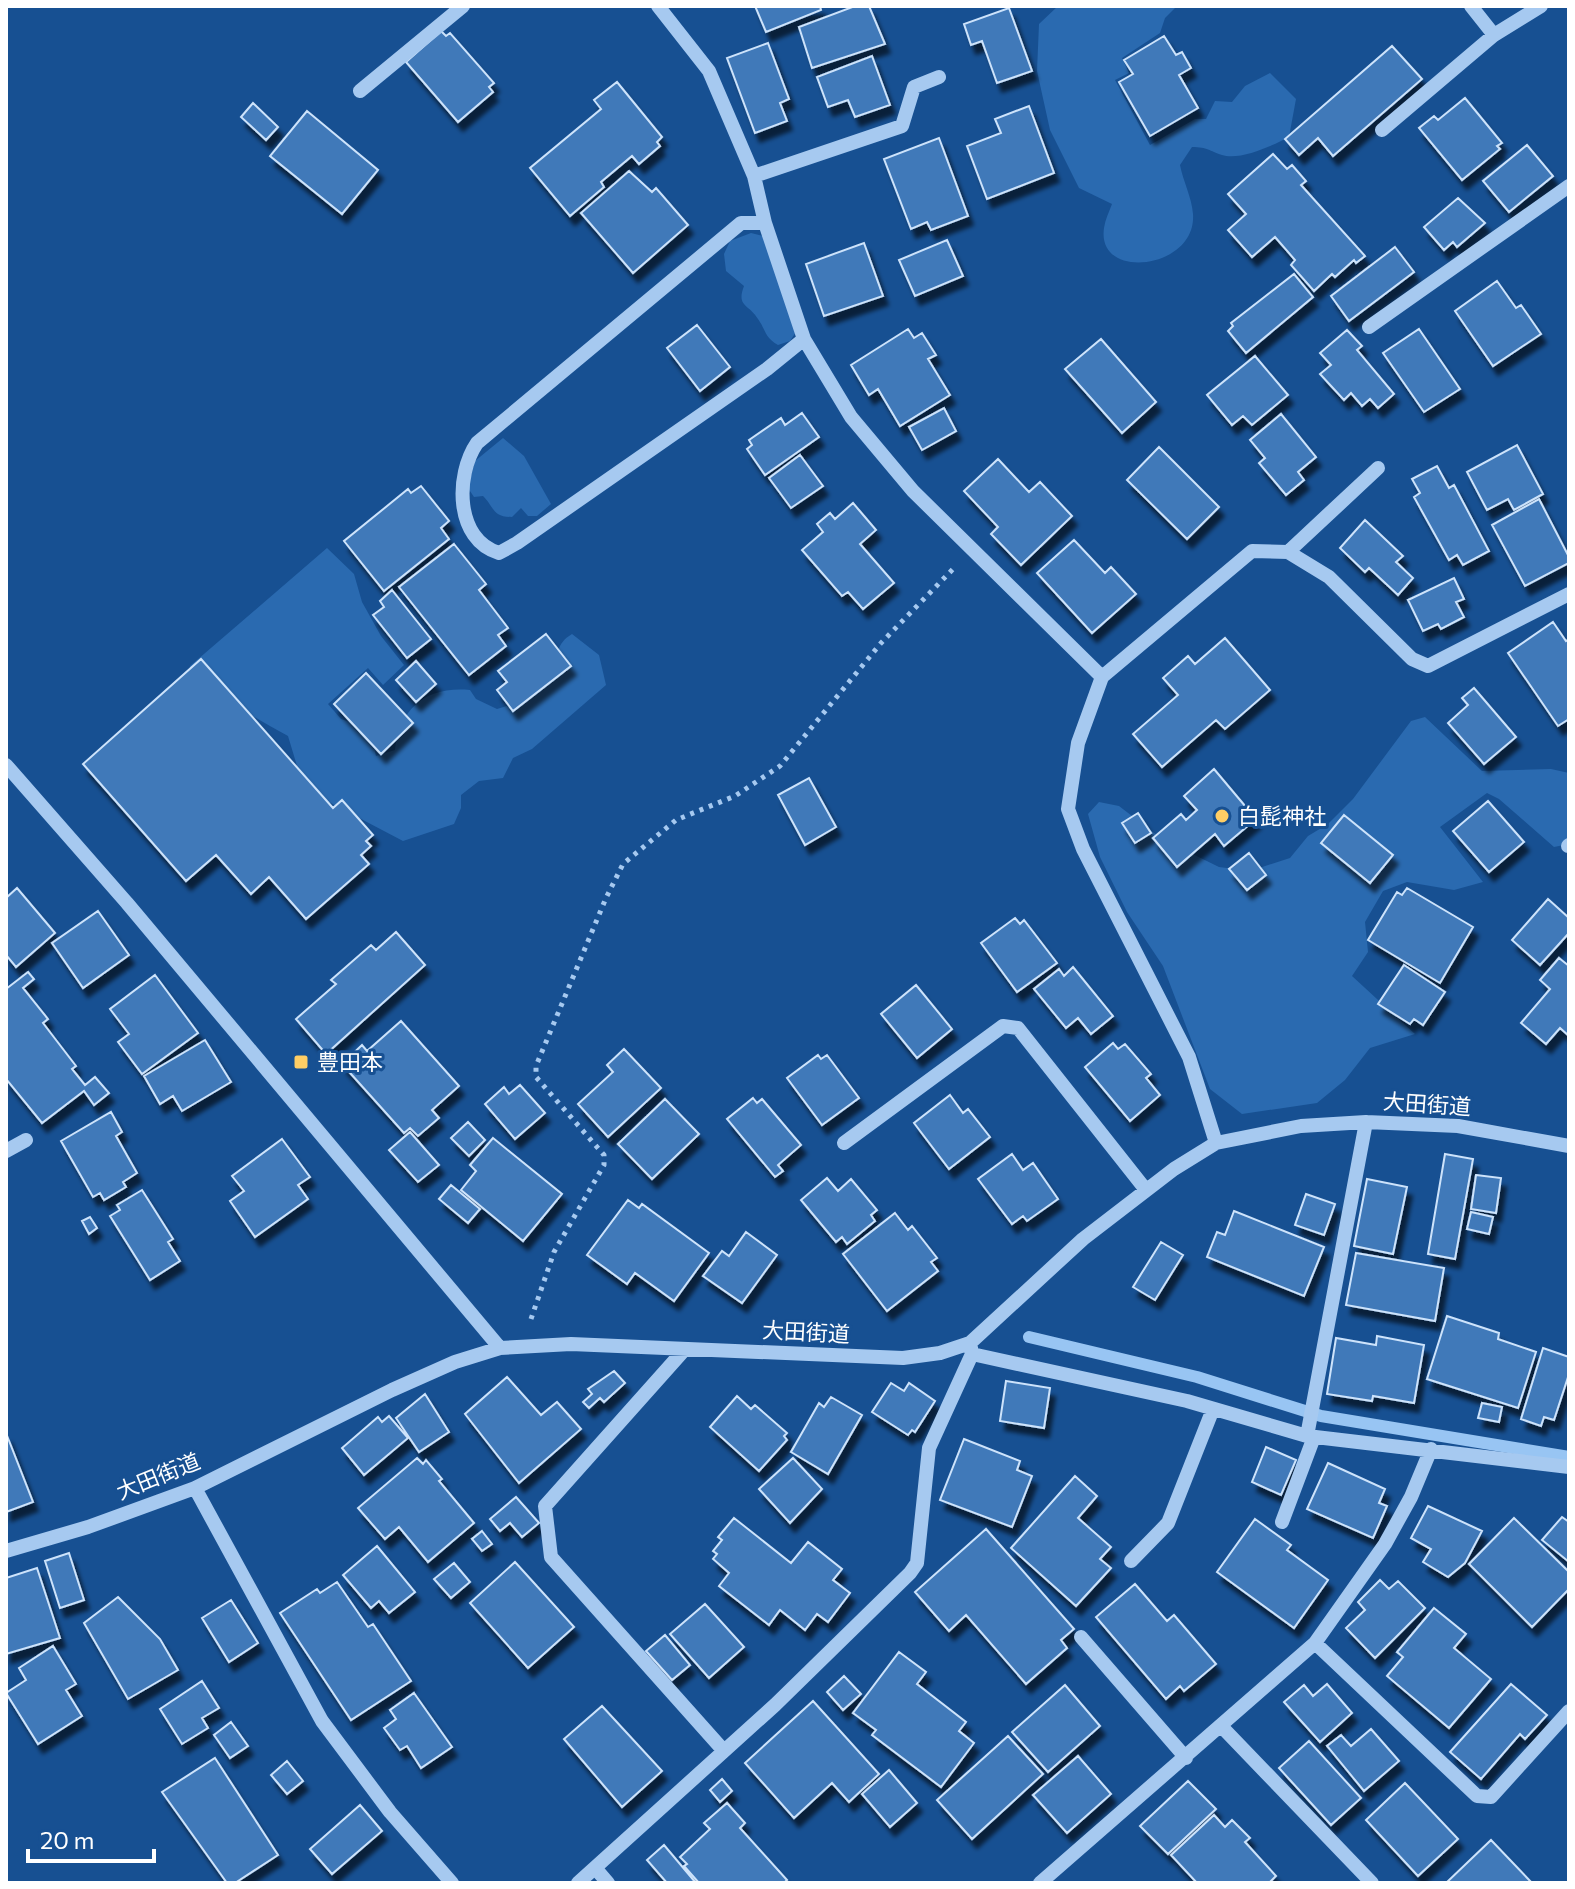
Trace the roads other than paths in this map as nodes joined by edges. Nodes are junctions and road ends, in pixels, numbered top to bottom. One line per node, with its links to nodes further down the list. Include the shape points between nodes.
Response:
1 (463, 6): 7 (street)
2 (658, 6): 9 (street, via 709,71)
3 (1471, 6): 5 (street)
4 (1541, 6): 5 (street)
5 (1494, 35): 8 (street)
6 (939, 77): 9 (street, via 914,87 902,126)
7 (360, 91)
8 (1382, 130)
9 (754, 176): 11 (street)
10 (1569, 186): 12 (street)
11 (765, 223): 13 (street); 13 (street, via 741,223 477,443 461,477 468,527 482,548 499,553 517,543)
12 (1369, 327)
13 (804, 339): 17 (street, via 851,417 913,491)
14 (1378, 468): 15 (street)
15 (1288, 552): 16 (street, via 1329,577 1412,659 1428,666); 17 (street, via 1252,551)
16 (1569, 594)
17 (1102, 677): 22 (street, via 1078,743 1068,809 1083,849 1189,1057)
18 (6, 765): 26 (street)
19 (1366, 1122): 22 (street, 大田街道, via 1301,1126); 23 (street, 大田街道, via 1458,1126); 30 (street)
20 (26, 1140): 24 (street)
21 (844, 1143): 25 (street, via 1003,1026 1018,1028)
22 (1216, 1143): 25 (street, 大田街道)
23 (1569, 1146)
24 (6, 1151)
25 (1146, 1190): 28 (street, 大田街道, via 1083,1239)
26 (500, 1348): 27 (street, 大田街道, via 531,1344); 33 (street, 大田街道, via 392,1390)
27 (685, 1349): 28 (street, 大田街道, via 903,1358); 41 (street, via 545,1506 551,1557)
28 (971, 1349): 29 (street); 41 (street, via 929,1448 917,1563)
29 (1213, 1409): 30 (street); 36 (street, via 1168,1523)
30 (1311, 1437): 31 (street); 34 (street)
31 (1431, 1449): 32 (street); 38 (street, via 1385,1544)
32 (1569, 1467)
33 (195, 1488): 35 (street, 大田街道); 44 (street, via 322,1721)
34 (1282, 1522)
35 (6, 1551)
36 (1131, 1561)
37 (1081, 1637): 42 (street)
38 (1315, 1643): 39 (street, via 1477,1796 1491,1797); 40 (street)
39 (1569, 1711)
40 (1222, 1727): 42 (street); 48 (street)
41 (724, 1751): 43 (street)
42 (1186, 1758): 47 (street)
43 (596, 1869): 45 (street); 46 (street)
44 (452, 1883)
45 (578, 1883)
46 (608, 1883)
47 (1040, 1883)
48 (1372, 1883)

